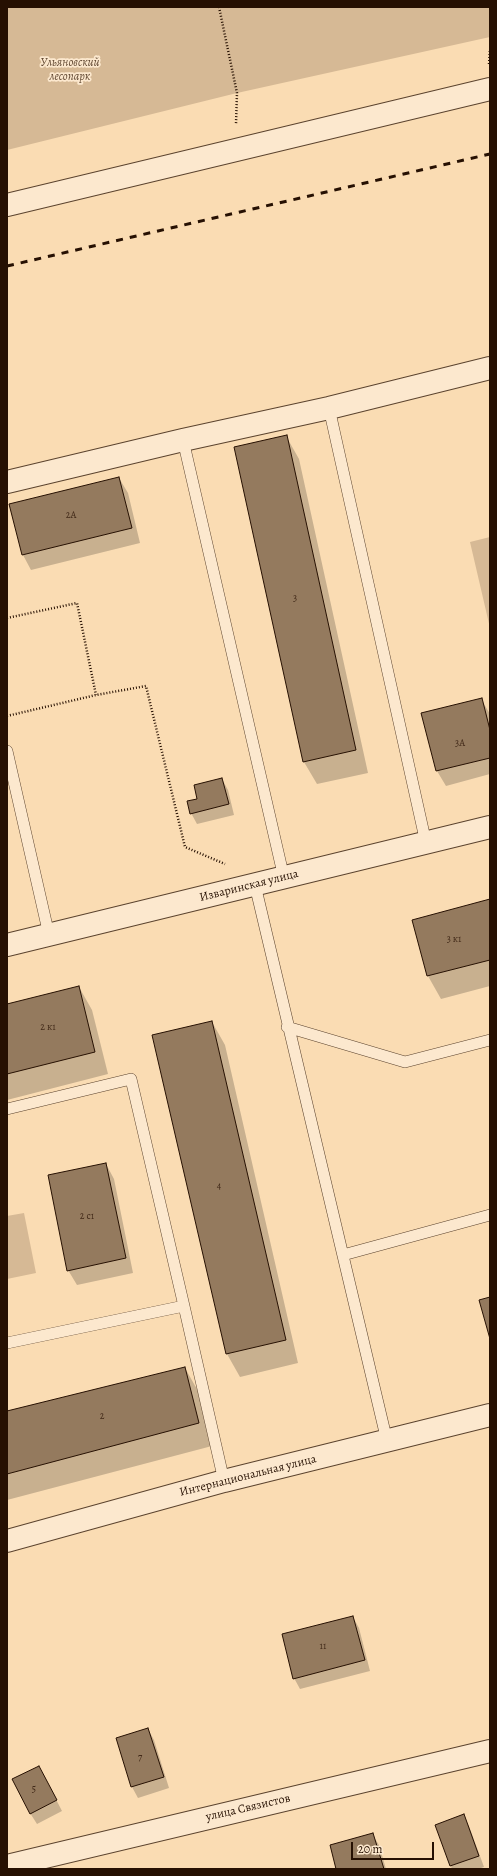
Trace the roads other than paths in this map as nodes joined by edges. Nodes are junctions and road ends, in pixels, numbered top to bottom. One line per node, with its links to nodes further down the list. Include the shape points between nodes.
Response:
1 (490, 89): 2 (street)
2 (7, 205)
3 (490, 368): 4 (street)
4 (329, 408): 5 (street); 9 (lane)
5 (182, 440): 6 (street); 10 (lane)
6 (7, 482)
7 (7, 751): 12 (lane)
8 (490, 827): 9 (street, Изваринская улица)
9 (426, 843): 10 (street, Изваринская улица)
10 (284, 878): 11 (street, Изваринская улица)
11 (255, 885): 12 (street, Изваринская улица); 14 (lane)
12 (48, 935): 13 (street, Изваринская улица)
13 (7, 945)
14 (287, 1027): 15 (lane, via 405,1062); 18 (lane)
15 (490, 1040)
16 (7, 1109): 19 (lane, via 132,1079)
17 (490, 1215): 18 (lane)
18 (343, 1255): 22 (lane)
19 (184, 1306): 20 (lane); 23 (lane)
20 (7, 1343)
21 (490, 1415): 22 (street, Интернациональная улица)
22 (387, 1441): 23 (street, Интернациональная улица)
23 (224, 1481): 24 (street, Интернациональная улица)
24 (7, 1541)
25 (490, 1750): 26 (street, улица Связистов)
26 (7, 1866)

